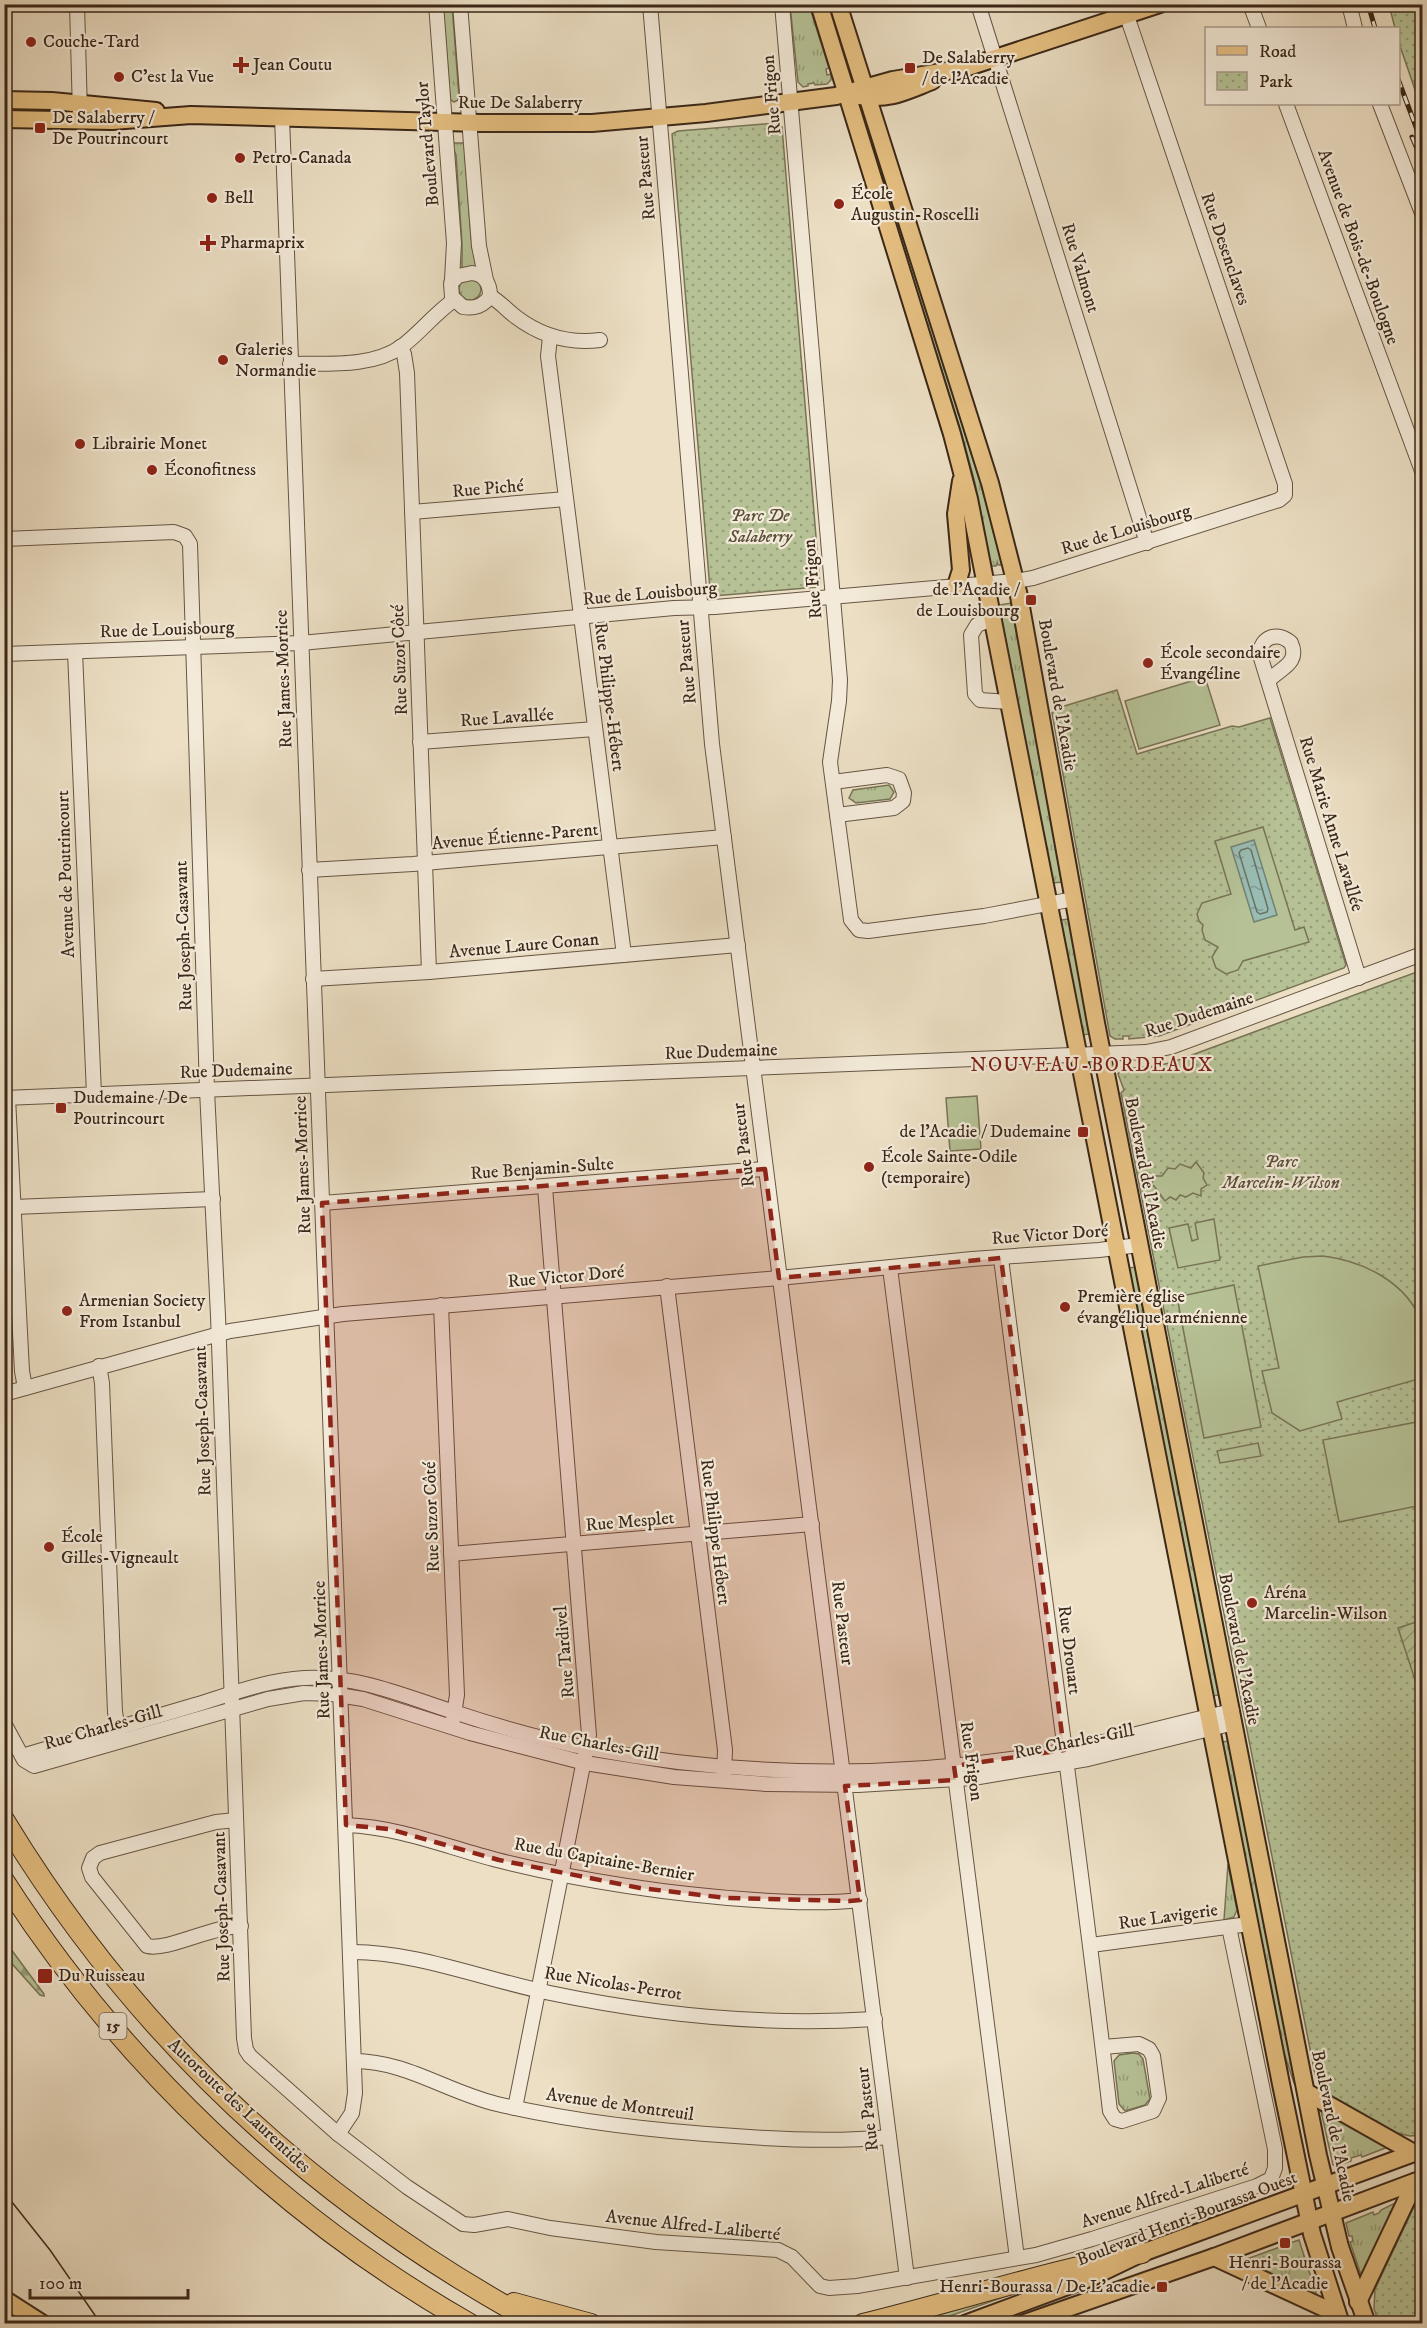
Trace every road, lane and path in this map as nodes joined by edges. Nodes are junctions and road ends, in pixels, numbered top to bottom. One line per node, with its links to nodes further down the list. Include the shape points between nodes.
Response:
1 (77, 4): 22 (street)
2 (436, 4): 26 (street, Boulevard Taylor)
3 (460, 4): 27 (street)
4 (650, 4): 25 (street, Rue Pasteur)
5 (782, 4): 19 (street, Rue Frigon)
6 (819, 4): 17 (main road)
7 (838, 4): 16 (main road, Boulevard de l'Acadie)
8 (978, 4): 15 (street, Rue Valmont)
9 (1160, 4): 12 (main road, Rue De Salaberry)
10 (1250, 4): 13 (street)
11 (1349, 4): 14 (street)
12 (1126, 16): 15 (main road, Rue De Salaberry); 39 (street, Rue Desenclaves, via 1285,484)
13 (1259, 27)
14 (1356, 27)
15 (995, 58): 16 (main road, Rue De Salaberry, via 897,95 879,99); 43 (street, Rue Valmont)
16 (865, 93): 17 (main road, Rue De Salaberry); 44 (main road, Boulevard de l'Acadie, via 990,483)
17 (847, 95): 19 (main road, Rue De Salaberry); 37 (main road)
18 (4, 100): 22 (main road, Rue De Salaberry, via 52,101)
19 (791, 103): 25 (main road, Rue De Salaberry); 47 (street, Rue Frigon)
20 (1286, 105): 38 (street, Avenue de Bois-de-Boulogne)
21 (1380, 105): 28 (street)
22 (80, 113): 23 (main road, Rue De Salaberry, via 134,108 191,116); 24 (main road, Rue De Salaberry)
23 (282, 117): 26 (main road, Rue De Salaberry); 36 (street, Rue James-Morrice)
24 (4, 118)
25 (659, 118): 27 (main road, Rue De Salaberry); 48 (street, Rue Pasteur)
26 (445, 122): 27 (main road, Rue De Salaberry); 29 (street, Boulevard Taylor, via 454,243)
27 (469, 123): 30 (street, via 479,246)
28 (1422, 213)
29 (452, 280): 30 (street, via 472,273); 32 (street)
30 (486, 280): 31 (street)
31 (490, 296): 32 (street, via 472,308); 33 (street, via 529,327)
32 (454, 300): 35 (street)
33 (550, 337): 34 (street); 40 (street, Rue Philippe-Hébert, via 548,356)
34 (600, 340)
35 (400, 347): 36 (street, via 383,356 358,361); 41 (street, Rue Suzor Côté, via 407,373)
36 (290, 364): 52 (street, Rue James-Morrice)
37 (962, 471): 45 (main road); 46 (main road, via 956,514 961,570)
38 (1422, 471)
39 (1285, 495): 43 (street, Rue de Louisbourg, via 1275,502)
40 (566, 500): 41 (street, Rue Piché); 49 (street, Rue Philippe-Hébert)
41 (412, 512): 51 (street, Rue Suzor Côté)
42 (4, 539): 53 (street, Rue Joseph-Casavant, via 183,534 190,547)
43 (1147, 543): 44 (street, Rue de Louisbourg)
44 (1015, 581): 45 (street, Rue de Louisbourg); 66 (main road, Boulevard de l'Acadie)
45 (986, 584): 46 (street, Rue de Louisbourg); 50 (main road)
46 (956, 586): 47 (street, Rue de Louisbourg)
47 (833, 596): 48 (street, Rue de Louisbourg); 60 (street, Rue Frigon, via 840,689 830,756)
48 (700, 607): 49 (street, Rue de Louisbourg); 62 (street, Rue Pasteur)
49 (581, 618): 51 (street, Rue de Louisbourg); 58 (street, Rue Philippe-Hébert)
50 (992, 619): 57 (main road); 57 (street, via 977,625 971,635 975,694 980,700)
51 (417, 633): 52 (street, Rue de Louisbourg); 59 (street, Rue Suzor Côté)
52 (301, 643): 53 (street, Rue de Louisbourg); 65 (street, Rue James-Morrice)
53 (193, 647): 54 (street, Rue de Louisbourg); 78 (street, Rue Joseph-Casavant)
54 (75, 652): 55 (street, Rue de Louisbourg); 79 (street, Avenue de Poutrincourt)
55 (4, 654)
56 (1269, 680): 72 (street, Rue Marie Anne Lavallée)
57 (1009, 702): 67 (main road)
58 (596, 729): 59 (street, Rue Lavallée); 63 (street, Rue Philippe-Hébert)
59 (420, 742): 64 (street, Rue Suzor Côté)
60 (833, 782): 61 (street, Rue Frigon); 61 (street, via 889,775 899,779 904,793 901,804 894,808)
61 (837, 815): 67 (street, Rue Frigon, via 850,917 859,930 971,918)
62 (724, 837): 63 (street, Avenue Étienne-Parent); 68 (street, Rue Pasteur)
63 (610, 847): 64 (street, Avenue Étienne-Parent); 70 (street, Rue Philippe-Hébert)
64 (424, 863): 65 (street, Avenue Étienne-Parent); 71 (street, Rue Suzor Côté)
65 (309, 870): 73 (street, Rue James-Morrice)
66 (1074, 899): 67 (street, Rue Frigon); 75 (main road, Boulevard de l'Acadie)
67 (1048, 904): 74 (main road)
68 (738, 945): 70 (street, Avenue Laure Conan); 76 (street, Rue Pasteur)
69 (1422, 954): 72 (street, Rue Dudemaine)
70 (624, 955): 71 (street, Avenue Laure Conan)
71 (429, 972): 73 (street, Avenue Laure Conan)
72 (1359, 978): 75 (street, Rue Dudemaine, via 1168,1048)
73 (313, 979): 77 (street, Rue James-Morrice)
74 (1078, 1055): 75 (street, Rue Dudemaine); 76 (street, Rue Dudemaine); 88 (main road)
75 (1102, 1055): 87 (main road, Boulevard de l'Acadie)
76 (753, 1068): 77 (street, Rue Dudemaine); 82 (street, Rue Pasteur)
77 (318, 1086): 78 (street, Rue Dudemaine); 85 (street, Rue James-Morrice)
78 (207, 1090): 79 (street, Rue Dudemaine); 84 (street, Rue Joseph-Casavant)
79 (94, 1094): 80 (street, Rue Dudemaine)
80 (6, 1098): 81 (street)
81 (8, 1139): 86 (street)
82 (765, 1169): 83 (street, Rue Benjamin-Sulte); 91 (street, Rue Pasteur)
83 (545, 1187): 85 (street, Rue Benjamin-Sulte); 93 (street, Rue Tardivel)
84 (213, 1198): 86 (street); 96 (street, Rue Joseph-Casavant)
85 (322, 1203): 95 (street, Rue James-Morrice)
86 (14, 1207): 98 (street)
87 (1140, 1245): 88 (street, Rue Victor Doré); 109 (main road, Boulevard de l'Acadie)
88 (1117, 1248): 89 (street, Rue Victor Doré); 110 (main road)
89 (1001, 1258): 90 (street, Rue Victor Doré); 115 (street, Rue Drouart)
90 (890, 1268): 91 (street, Rue Victor Doré); 117 (street, Rue Frigon)
91 (780, 1278): 92 (street, Rue Victor Doré); 100 (street, Rue Pasteur)
92 (666, 1286): 93 (street, Rue Victor Doré); 101 (street, Rue Philippe Hébert)
93 (555, 1297): 94 (street, Rue Victor Doré); 102 (street, Rue Tardivel)
94 (441, 1305): 95 (street, Rue Victor Doré); 103 (street, Rue Suzor Côté)
95 (326, 1317): 96 (street, Rue Victor Doré); 104 (street, Rue James-Morrice)
96 (218, 1334): 97 (street, Rue Victor Doré); 105 (street, Rue Joseph-Casavant)
97 (99, 1366): 98 (street, Rue Victor Doré); 113 (street)
98 (25, 1388): 99 (street, Rue Victor Doré)
99 (4, 1394)
100 (812, 1524): 101 (street, Rue Mesplet); 119 (street, Rue Pasteur)
101 (697, 1534): 102 (street, Rue Mesplet); 118 (street, Rue Philippe Hébert, via 725,1750)
102 (574, 1545): 103 (street, Rue Mesplet); 114 (street, Rue Tardivel)
103 (451, 1554): 108 (street, Rue Suzor Côté)
104 (340, 1680): 105 (street, Rue Charles-Gill, via 291,1679); 106 (street, Rue James-Morrice); 108 (street, Rue Charles-Gill, via 375,1685)
105 (232, 1694): 107 (street, Rue Joseph-Casavant); 113 (street, Rue Charles-Gill)
106 (341, 1695): 107 (street, Rue Charles-Gill, via 287,1694); 112 (street, Rue Charles-Gill); 122 (street, Rue James-Morrice)
107 (232, 1709): 113 (street, Rue Charles-Gill); 121 (street, Rue Joseph-Casavant)
108 (455, 1713): 112 (street, Rue Suzor Côté); 114 (street, Rue Charles-Gill)
109 (1233, 1717): 110 (street, Rue Charles-Gill); 136 (main road, Boulevard de l'Acadie)
110 (1210, 1722): 115 (street, Rue Charles-Gill); 126 (main road)
111 (4, 1723): 113 (street, Rue Charles-Gill, via 22,1756 34,1766)
112 (451, 1727): 116 (street, Rue Charles-Gill)
113 (119, 1735)
114 (588, 1748): 116 (street, Rue Tardivel); 118 (street, Rue Charles-Gill)
115 (1066, 1757): 117 (street, Rue Charles-Gill); 129 (street, Rue Drouart)
116 (585, 1762): 118 (street, Rue Charles-Gill, via 657,1775); 123 (street, Rue Tardivel)
117 (955, 1773): 119 (street, Rue Charles-Gill); 148 (street, Rue Frigon)
118 (724, 1774): 119 (street, Rue Charles-Gill)
119 (844, 1779): 125 (street, Rue Pasteur)
120 (4, 1820): 151 (highway, Autoroute des Laurentides / 15, via 105,1965 157,2027 220,2092 343,2199)
121 (236, 1820): 127 (street, Rue Joseph-Casavant); 127 (street, via 100,1853 89,1868 147,1946 217,1928)
122 (346, 1825): 123 (street, Rue du Capitaine-Bernier, via 395,1830); 130 (street, Rue James-Morrice)
123 (563, 1875): 125 (street, Rue du Capitaine-Bernier, via 728,1898); 131 (street, Rue Tardivel)
124 (4, 1881): 150 (highway, Autoroute des Laurentides / 15, via 103,2014 195,2114 296,2204)
125 (860, 1900): 132 (street, Rue Pasteur)
126 (1250, 1924): 128 (street, Rue Lavigerie); 143 (main road)
127 (241, 1926): 134 (street, Rue Joseph-Casavant)
128 (1229, 1927): 129 (street, Rue Lavigerie); 148 (street, Avenue Alfred-Laliberté, via 1275,2149 1274,2172 1269,2181 1092,2240)
129 (1091, 1946): 133 (street, Rue Drouart)
130 (350, 1952): 131 (street, Rue Nicolas-Perrot, via 395,1955); 135 (street, Rue James-Morrice)
131 (540, 1991): 132 (street, Rue Nicolas-Perrot, via 609,2004 734,2018); 137 (street, Rue Tardivel)
132 (875, 2019): 139 (street, Rue Pasteur)
133 (1103, 2047): 133 (street, Rue Drouart, via 1115,2119 1122,2121 1153,2111 1159,2098 1149,2049 1139,2044)
134 (246, 2050): 138 (street, Avenue Alfred-Laliberté)
135 (354, 2061): 137 (street, Avenue de Montreuil, via 394,2065 467,2095); 138 (street, Rue James-Morrice, via 354,2108)
136 (1306, 2092): 140 (main road); 142 (main road, Boulevard de l'Acadie)
137 (515, 2108): 139 (street, Avenue de Montreuil, via 604,2124 690,2133 800,2139)
138 (338, 2134): 149 (street, Avenue Alfred-Laliberté, via 407,2187 466,2225 508,2219 656,2242 778,2250 789,2254 814,2283 826,2288)
139 (889, 2137): 149 (street, Rue Pasteur)
140 (1418, 2152): 142 (main road, Boulevard Henri-Bourassa Ouest)
141 (1419, 2181): 144 (main road); 153 (main road)
142 (1325, 2187): 143 (main road, Boulevard Henri-Bourassa Ouest); 144 (main road, Boulevard de l'Acadie)
143 (1304, 2195): 145 (main road); 146 (main road, Boulevard Henri-Bourassa Ouest)
144 (1331, 2213): 145 (main road); 153 (main road, Boulevard de l'Acadie)
145 (1309, 2221): 147 (main road); 154 (main road)
146 (1142, 2253): 160 (highway, via 1086,2264); 161 (main road, Boulevard Henri-Bourassa Ouest, via 1092,2277)
147 (1214, 2257): 154 (main road); 162 (main road)
148 (1017, 2258): 149 (street, Avenue Alfred-Laliberté)
149 (907, 2278)
150 (418, 2293): 156 (highway); 157 (highway, Autoroute des Laurentides / 15)
151 (488, 2296): 158 (highway, Autoroute des Laurentides / 15); 159 (highway)
152 (4, 2298): 155 (main road)
153 (1358, 2302): 163 (main road, Boulevard de l'Acadie)
154 (1339, 2319)
155 (43, 2324)
156 (462, 2324)
157 (470, 2324)
158 (538, 2324)
159 (591, 2324)
160 (863, 2324)
161 (965, 2324)
162 (1022, 2324)
163 (1366, 2324)

